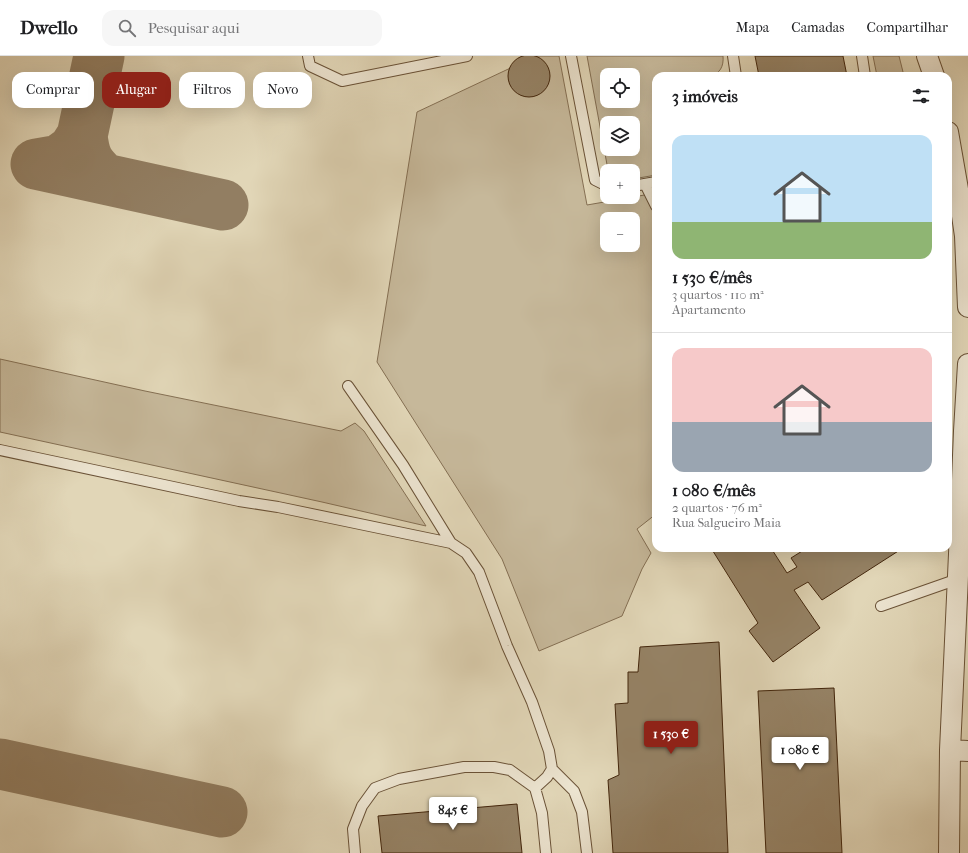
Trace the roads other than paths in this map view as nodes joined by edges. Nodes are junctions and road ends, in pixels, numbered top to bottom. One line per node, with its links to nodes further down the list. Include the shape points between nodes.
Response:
1 (308, 56): 2 (lane, via 310,66 342,81)
2 (467, 56)
3 (571, 56): 11 (lane, via 595,180)
4 (733, 56): 7 (lane)
5 (862, 56): 8 (lane)
6 (927, 56): 9 (street)
7 (735, 72)
8 (864, 72)
9 (933, 72)
10 (952, 155): 16 (street, via 965,236)
11 (600, 182)
12 (652, 183): 13 (lane)
13 (645, 184): 14 (lane); 15 (lane)
14 (640, 185)
15 (652, 198)
16 (968, 307)
17 (968, 364): 20 (street, via 964,431)
18 (348, 386): 21 (lane, via 403,465)
19 (0, 450): 21 (lane)
20 (964, 526): 22 (street)
21 (451, 543): 25 (lane, via 466,553 479,572 507,646 532,702 549,751)
22 (958, 579): 23 (lane); 24 (street)
23 (881, 606)
24 (959, 751): 30 (street)
25 (552, 769): 26 (lane); 29 (lane, via 574,791 582,812)
26 (535, 788): 27 (lane, via 510,770 494,767 464,767 399,778 375,788 362,806 353,829); 28 (lane, via 542,813)
27 (355, 853)
28 (546, 853)
29 (587, 853)
30 (949, 853)

